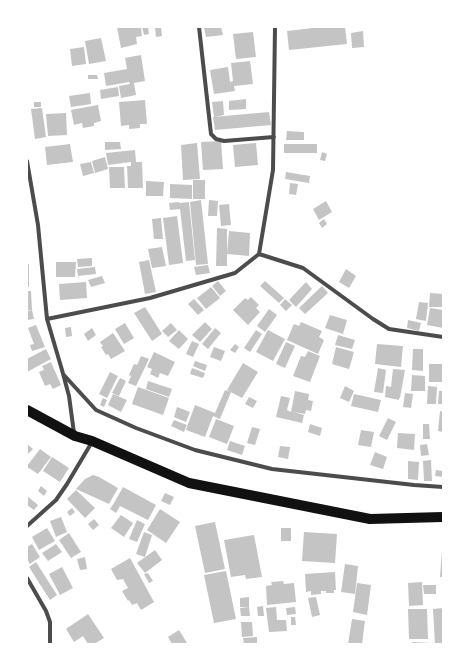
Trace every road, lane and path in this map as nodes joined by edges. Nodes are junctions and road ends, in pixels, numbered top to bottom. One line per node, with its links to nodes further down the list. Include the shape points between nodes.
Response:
1 (199, 27): 3 (street, via 211,134 216,139 224,141)
2 (275, 27): 3 (street)
3 (274, 137): 5 (street, via 273,170)
4 (27, 161): 6 (street, via 38,225)
5 (259, 254): 6 (street, via 236,273 150,298); 7 (street, via 303,268 389,329)
6 (46, 319): 8 (street)
7 (443, 337)
8 (63, 374): 10 (street, via 69,396); 12 (street, via 96,410 195,450 272,469)
9 (27, 410): 10 (main road)
10 (74, 436): 11 (main road)
11 (92, 442): 13 (main road, via 189,483 370,519); 14 (street, via 56,500)
12 (443, 487)
13 (443, 517)
14 (27, 526)
15 (27, 578): 16 (street, via 50,622)
16 (50, 644)

